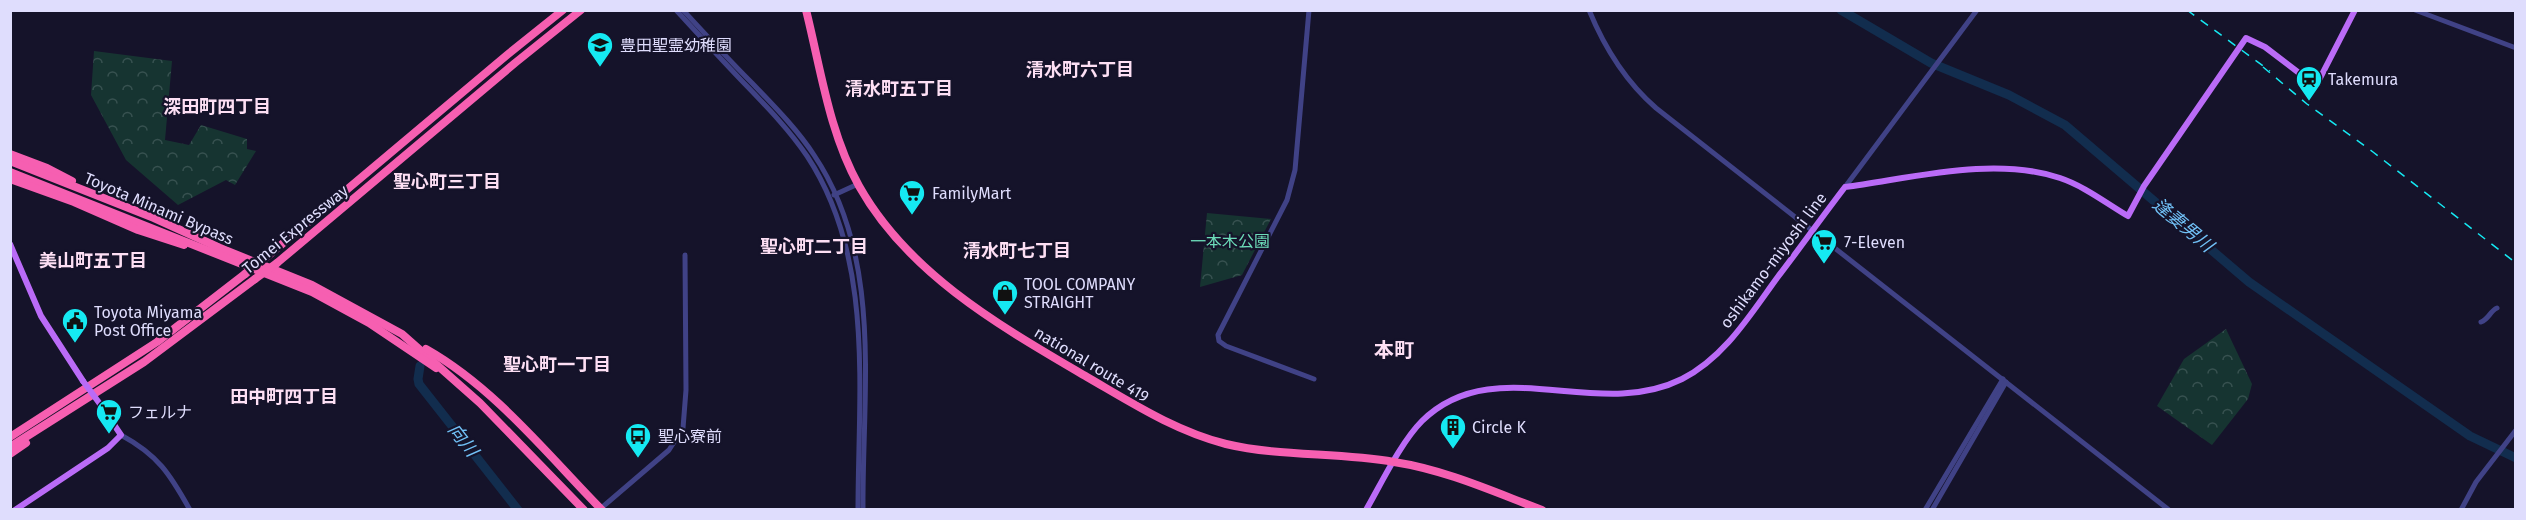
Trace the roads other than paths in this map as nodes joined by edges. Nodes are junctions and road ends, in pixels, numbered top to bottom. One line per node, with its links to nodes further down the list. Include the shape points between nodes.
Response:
1 (563, 10): 34 (highway, Tomei Expressway, bridge, via 269,255 157,342)
2 (580, 10): 30 (highway, Tomei Expressway, bridge, via 278,262)
3 (676, 10): 19 (street, via 797,143)
4 (683, 10): 18 (street, via 785,118 814,155)
5 (806, 10): 16 (highway, national route 419, via 828,105)
6 (1309, 10): 28 (street, via 1294,171 1287,200 1218,335 1226,346)
7 (1589, 10): 20 (street, via 1608,50 1641,95)
8 (1977, 10): 17 (street)
9 (2355, 10): 17 (main road, oshikamo-miyoshi line, via 2316,86 2265,47 2246,38 2128,216 2062,179 2023,169 1996,167)
10 (2415, 10): 11 (street)
11 (2516, 48)
12 (10, 154): 21 (highway, via 126,202)
13 (10, 161): 21 (highway, Toyota Minami Bypass)
14 (10, 172): 23 (highway, Toyota Minami Bypass)
15 (10, 179): 23 (highway, via 138,230)
16 (858, 184): 18 (street); 37 (highway, national route 419, via 909,252 948,287 1035,346 1167,423 1209,439 1259,451)
17 (1845, 187): 20 (main road, oshikamo-miyoshi line)
18 (836, 194): 19 (street); 43 (street, via 857,261 865,321)
19 (830, 198): 42 (street, via 845,242 858,314)
20 (1813, 230): 29 (street); 37 (main road, oshikamo-miyoshi line, via 1731,340 1689,375 1653,389 1617,395 1500,387 1466,393 1420,422)
21 (196, 237): 27 (highway, Toyota Minami Bypass, via 312,285)
22 (10, 244): 33 (main road, bridge, via 41,316)
23 (209, 250): 31 (highway, Toyota Minami Bypass, via 302,288 369,323 444,374)
24 (685, 255): 38 (street, via 683,428 669,450)
25 (2497, 308): 26 (street)
26 (2481, 322)
27 (402, 334): 31 (highway, Toyota Minami Bypass); 38 (highway, via 441,357 503,407)
28 (1314, 379)
29 (2005, 381): 46 (street); 47 (street); 48 (street)
30 (84, 402): 35 (highway, Tomei Expressway); 36 (highway)
31 (501, 424): 41 (highway, Toyota Minami Bypass)
32 (2516, 430): 49 (street, via 2493,458)
33 (121, 435): 39 (main road, via 108,448); 40 (street, via 157,459)
34 (10, 437)
35 (10, 447)
36 (10, 454)
37 (1394, 462): 44 (main road, oshikamo-miyoshi line); 45 (highway, national route 419, via 1453,476)
38 (600, 509)
39 (15, 510)
40 (190, 510)
41 (584, 510)
42 (858, 510)
43 (863, 510)
44 (1366, 510)
45 (1542, 510)
46 (1925, 510)
47 (1932, 510)
48 (2169, 510)
49 (2461, 510)

